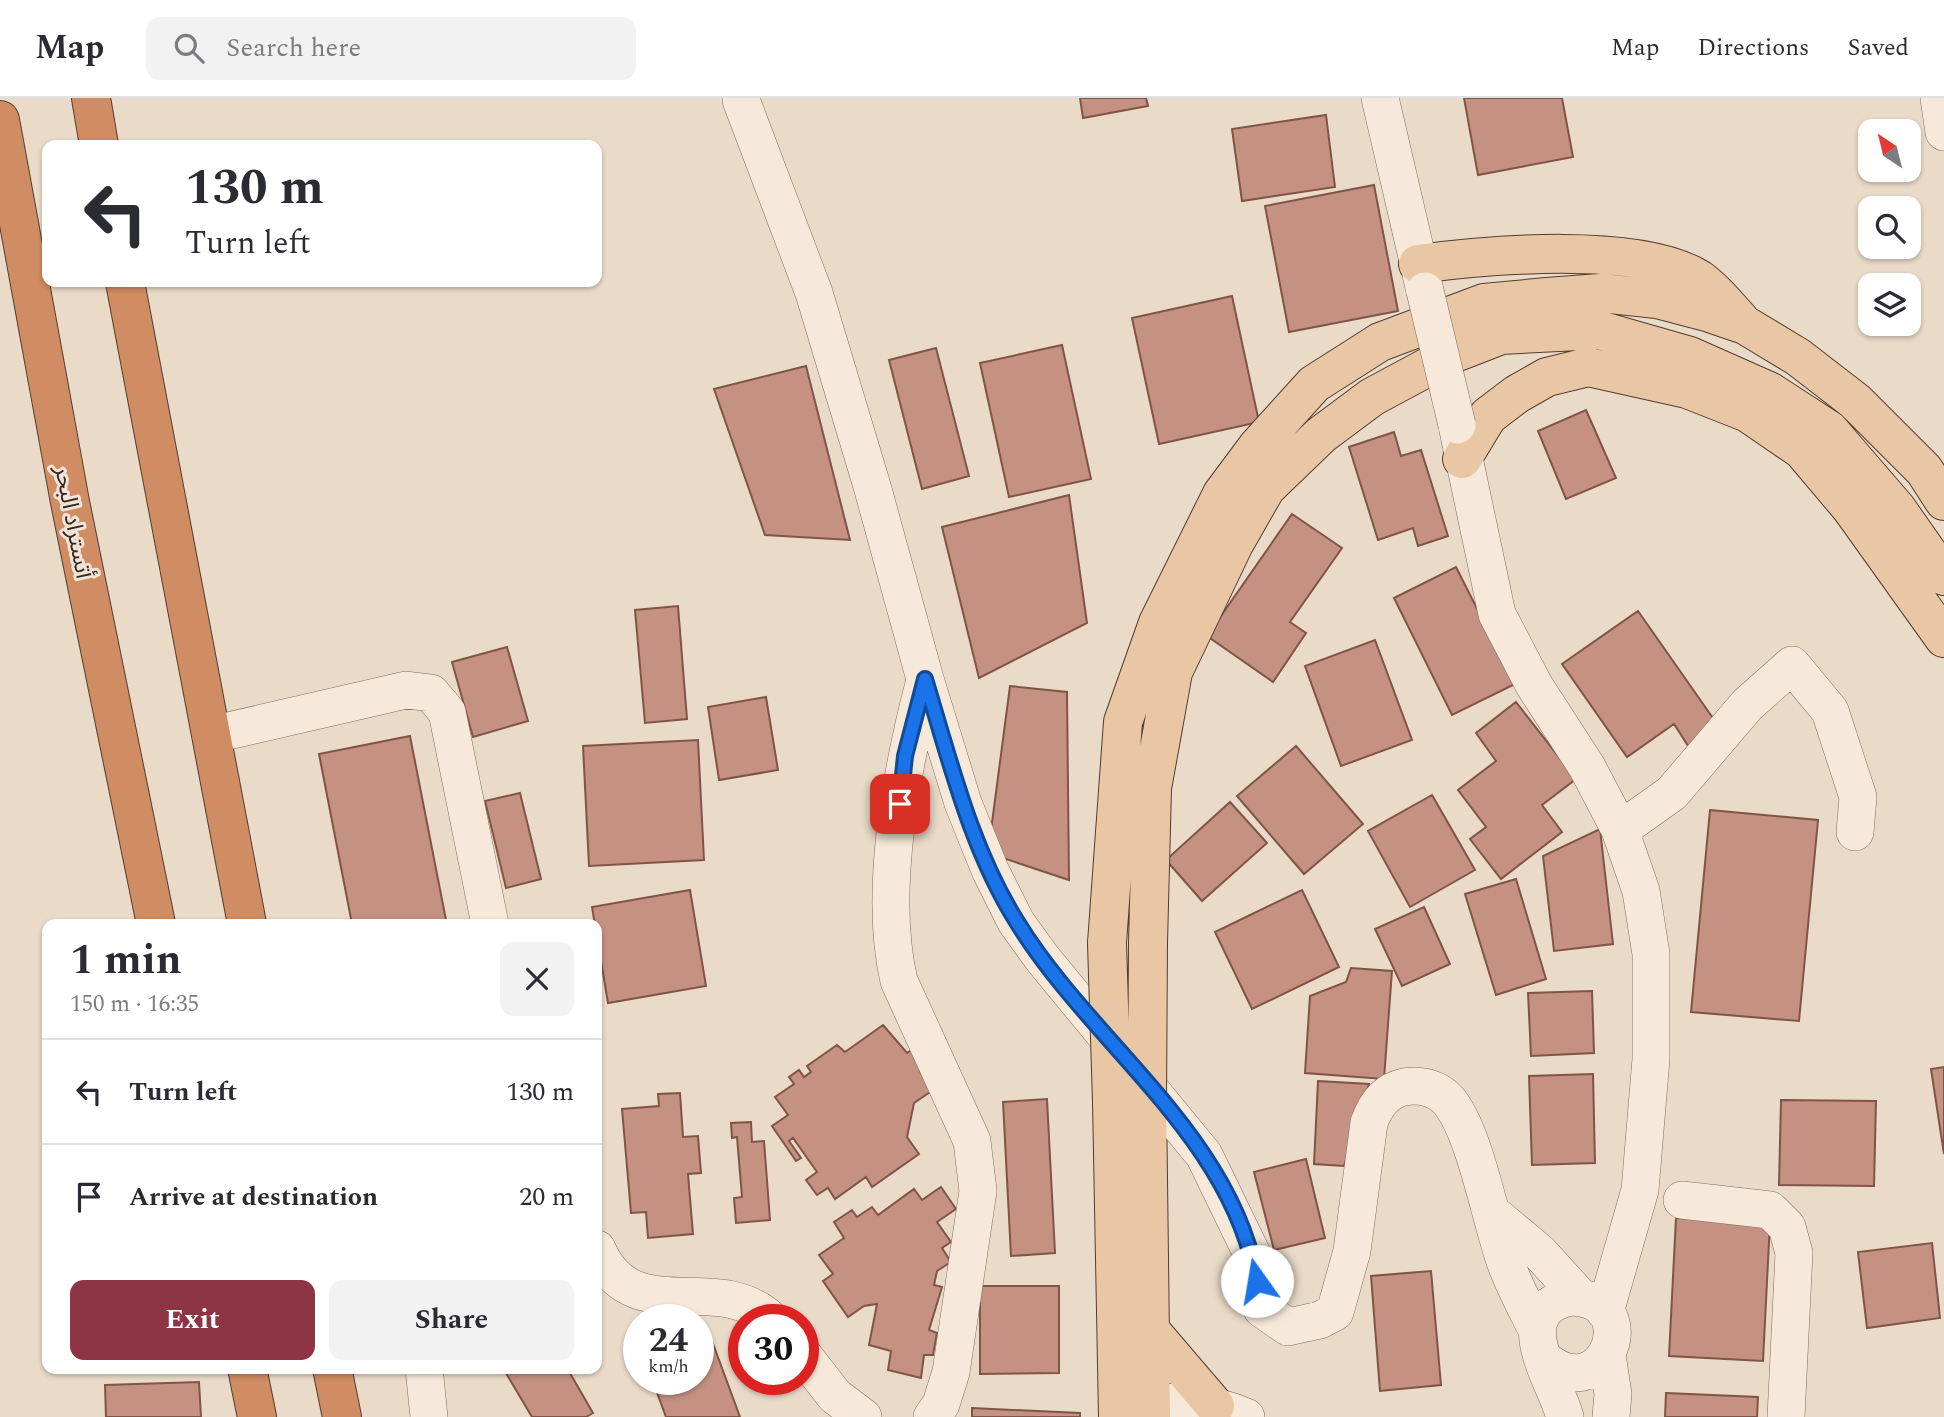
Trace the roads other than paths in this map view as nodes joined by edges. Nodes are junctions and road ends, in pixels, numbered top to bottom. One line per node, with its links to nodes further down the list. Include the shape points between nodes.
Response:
1 (91, 98): 7 (highway)
2 (1380, 98): 9 (street)
3 (1940, 98): 6 (street)
4 (740, 99): 17 (street, via 814,293)
5 (0, 120): 11 (highway, أتستراد البحر)
6 (1944, 132)
7 (99, 140)
8 (0, 272): 11 (highway)
9 (1421, 277): 12 (main road, via 1494,254 1629,259 1699,279); 13 (street, bridge)
10 (126, 287): 18 (highway)
11 (32, 299): 21 (highway, أتستراد البحر)
12 (1745, 325): 14 (main road, via 1798,356 1855,401 1924,470); 24 (main road, bridge, via 1657,299 1601,293 1484,303 1380,342 1314,384 1257,447 1222,494 1181,573 1123,722 1107,943)
13 (1460, 442): 16 (main road, via 1517,394 1547,377 1588,367 1687,389 1748,413 1802,450 1851,508); 19 (street, via 1497,614)
14 (1944, 501)
15 (1944, 576): 24 (main road, bridge, via 1897,509 1829,430 1769,391 1690,356 1599,330 1502,335 1452,354 1372,397 1321,435 1266,488 1173,672 1152,788 1148,943)
16 (1944, 638)
17 (925, 679): 26 (street, via 963,803 1016,922 1204,1155 1252,1254 1262,1308 1288,1327 1335,1312 1352,1251 1369,1123 1375,1107 1401,1087 1432,1089 1456,1111); 43 (street, via 905,756 891,909 893,955 899,981 972,1141 978,1191 951,1371)
18 (211, 735): 22 (highway); 23 (street, via 406,690 431,693 447,712)
19 (1620, 830): 20 (street, via 1672,793 1747,705 1792,665 1830,711 1858,797); 29 (street, via 1641,891 1651,954 1651,1059 1640,1190)
20 (1855, 832)
21 (155, 919)
22 (246, 919)
23 (488, 919)
24 (1129, 1101): 30 (main road); 37 (main road)
25 (1682, 1200): 46 (street, via 1770,1210 1787,1227 1794,1253)
26 (1490, 1212): 29 (street); 31 (street, via 1504,1261)
27 (602, 1261): 28 (street, via 618,1282 639,1294 701,1295)
28 (742, 1304)
29 (1592, 1305): 31 (street, via 1565,1298 1552,1304 1542,1315); 32 (street, via 1612,1326)
30 (1150, 1330): 37 (main road); 38 (main road)
31 (1540, 1343): 32 (street, via 1554,1368 1568,1373 1597,1366); 44 (street)
32 (1607, 1356): 45 (street, via 1613,1394)
33 (248, 1374): 39 (highway)
34 (333, 1374): 40 (highway)
35 (425, 1374): 41 (street)
36 (819, 1376): 42 (street, via 835,1396)
37 (1135, 1411): 38 (street)
38 (1230, 1411)
39 (257, 1417)
40 (342, 1417)
41 (429, 1417)
42 (863, 1417)
43 (932, 1417)
44 (1565, 1417)
45 (1611, 1417)
46 (1786, 1417)

